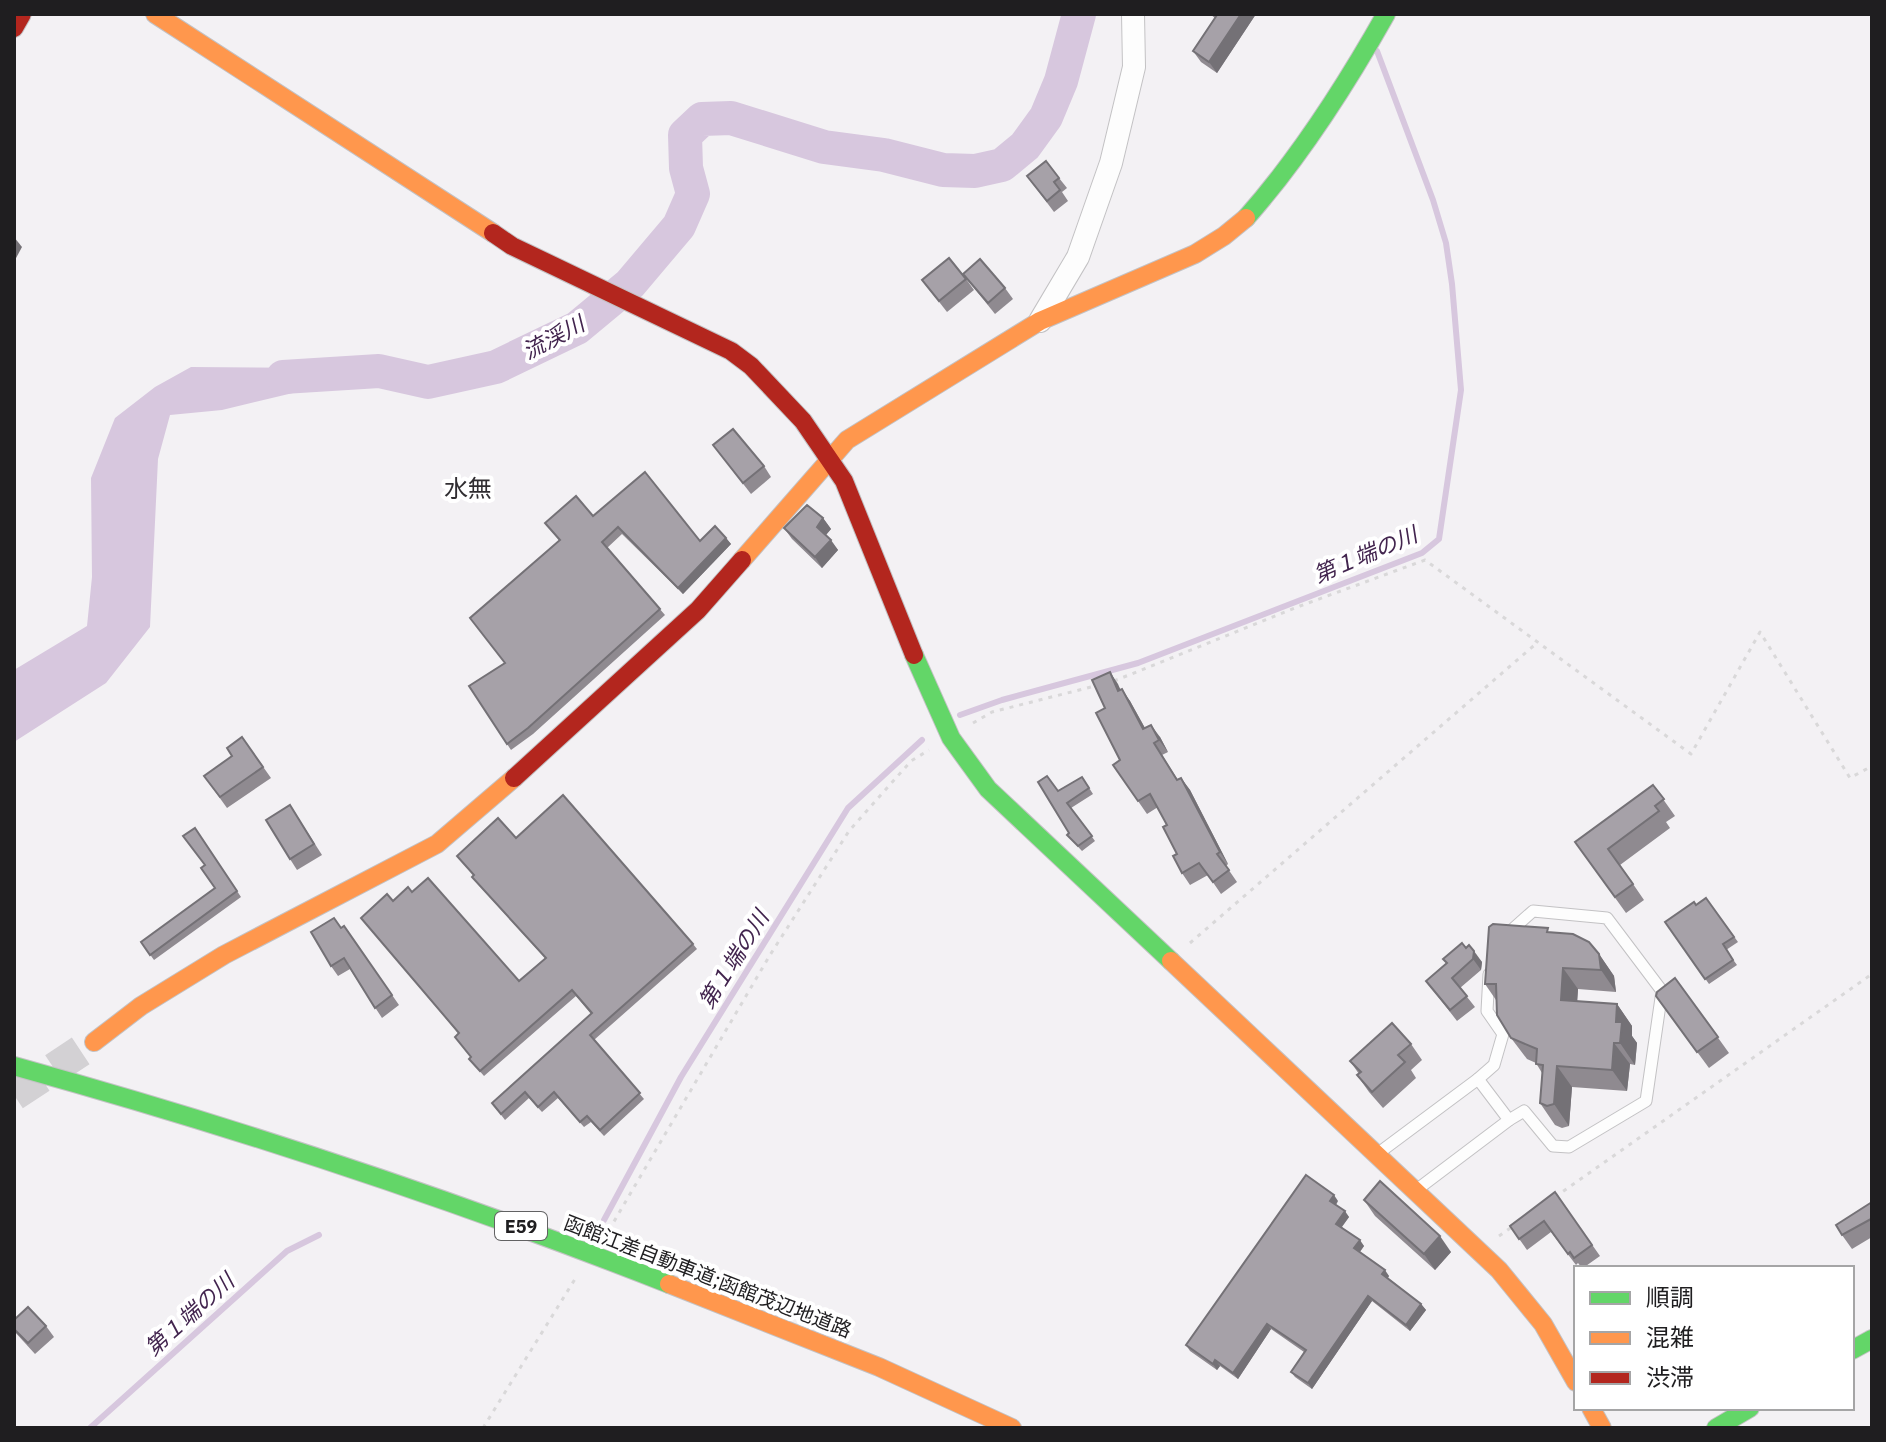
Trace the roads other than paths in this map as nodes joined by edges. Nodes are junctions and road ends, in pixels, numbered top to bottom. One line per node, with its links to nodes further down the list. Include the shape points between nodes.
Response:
1 (22, 14): 5 (main road)
2 (155, 14): 7 (main road, via 512,246 731,351 803,421)
3 (1133, 14): 6 (street, via 1134,67 1111,163 1078,257)
4 (1386, 14): 6 (main road, via 1304,144 1246,218 1195,254)
5 (14, 28)
6 (1040, 321): 7 (main road, via 847,440)
7 (830, 460): 10 (main road, via 698,610 437,844 224,955); 14 (main road, via 844,481 951,738 988,789)
8 (1502, 939): 13 (lane, via 1533,911 1607,918 1662,991 1646,1101 1569,1147 1553,1146 1524,1111)
9 (1490, 964): 12 (lane, via 1487,1011 1503,1034 1494,1065)
10 (94, 1042)
11 (14, 1066): 21 (main road, 函館江差自動車道;函館茂辺地道路 / E59, via 126,1097 524,1227 879,1367)
12 (1478, 1079): 13 (lane); 14 (lane)
13 (1509, 1120): 15 (lane)
14 (1376, 1155): 15 (main road)
15 (1416, 1191): 18 (main road, via 1499,1270 1543,1324)
16 (1872, 1339): 17 (main road)
17 (1854, 1349)
18 (1574, 1378)
19 (1592, 1410): 22 (main road)
20 (1747, 1410): 23 (main road)
21 (1012, 1428)
22 (1602, 1428)
23 (1716, 1428)

